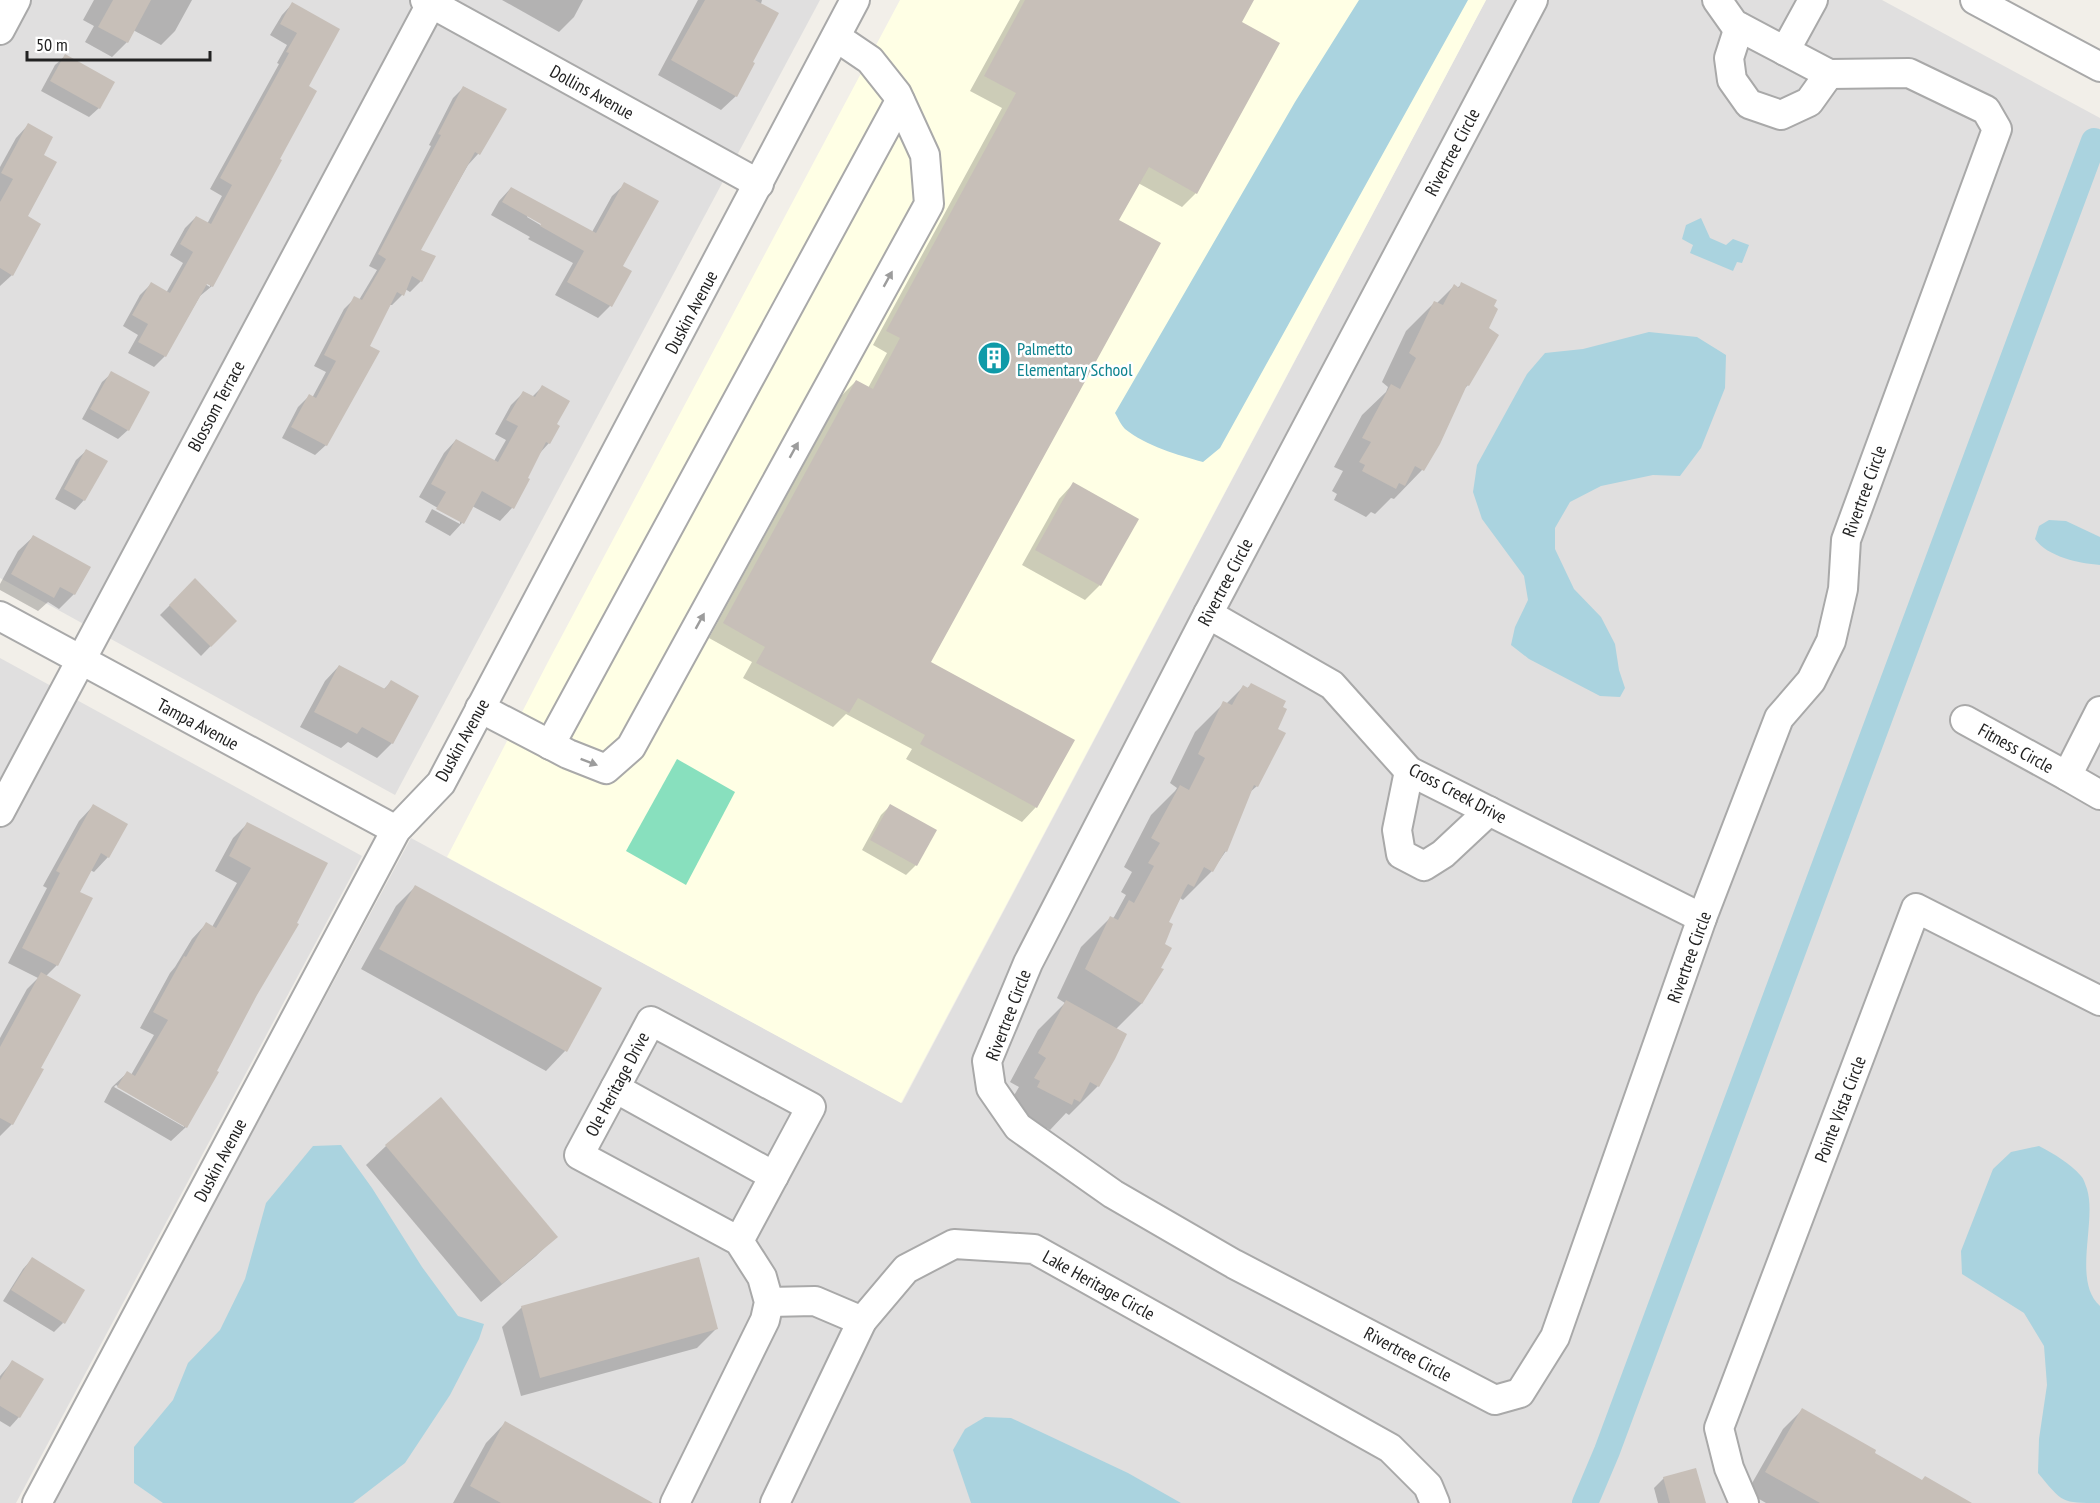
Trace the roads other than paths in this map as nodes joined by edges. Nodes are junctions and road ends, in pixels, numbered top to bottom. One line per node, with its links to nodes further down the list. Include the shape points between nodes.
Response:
1 (16, 0): 9 (street)
2 (855, 0): 10 (street, Duskin Avenue)
3 (1533, 0): 16 (street, Rivertree Circle)
4 (1717, 0): 8 (street, Rivertree Circle)
5 (1813, 0): 11 (street)
6 (1975, 0): 12 (street)
7 (429, 1): 15 (street, Dollins Avenue); 18 (street, Blossom Terrace)
8 (1739, 27): 11 (street, Rivertree Circle); 13 (street, via 1729,58 1732,80 1749,104 1780,115 1809,102)
9 (0, 30)
10 (836, 37): 14 (street, via 870,60); 15 (street, Duskin Avenue)
11 (1785, 51): 13 (street, Rivertree Circle)
12 (2100, 67)
13 (1829, 74): 29 (street, Rivertree Circle, via 1909,73 1986,110 1997,129 1846,540 1843,589 1831,641 1811,681 1779,718)
14 (900, 101): 22 (street); 22 (street, one-way to 14, via 606,769 631,747 929,204 925,155)
15 (759, 184): 19 (street, Duskin Avenue)
16 (1208, 614): 23 (street, Cross Creek Drive, via 1332,685); 29 (street, Rivertree Circle, via 1028,963 987,1061 992,1088 1018,1127 1113,1194 1234,1264 1495,1401 1520,1393 1555,1337)
17 (0, 616): 18 (street, Tampa Avenue)
18 (80, 660): 27 (street, Blossom Terrace); 28 (street, Tampa Avenue)
19 (480, 708): 22 (street); 28 (street, Duskin Avenue, via 441,783)
20 (2100, 711): 24 (street, Fitness Circle)
21 (1965, 720): 24 (street, Fitness Circle)
22 (550, 745)
23 (1409, 771): 26 (street, Cross Creek Drive); 26 (street, via 1397,830 1401,854 1424,866 1443,854)
24 (2067, 776): 25 (street, Fitness Circle)
25 (2100, 795)
26 (1489, 811): 29 (street, Cross Creek Drive)
27 (0, 812)
28 (396, 830): 36 (street, Duskin Avenue)
29 (1702, 918)
30 (2100, 1001): 40 (street, Pointe Vista Circle, via 1916,908 1719,1428 1729,1468)
31 (615, 1088): 32 (street); 32 (street, Ole Heritage Drive, via 651,1021 811,1107); 33 (street, Ole Heritage Drive, via 579,1155)
32 (774, 1176): 33 (street, Ole Heritage Drive)
33 (739, 1241): 34 (street, Ole Heritage Drive, via 762,1277)
34 (769, 1302): 35 (street, via 815,1302); 37 (street, via 765,1320)
35 (862, 1321): 38 (street, Lake Heritage Circle); 39 (street, Lake Heritage Circle, via 906,1269 954,1245 1034,1250 1390,1448 1428,1486)
36 (37, 1503)
37 (675, 1503)
38 (775, 1503)
39 (1435, 1503)
40 (1744, 1503)

